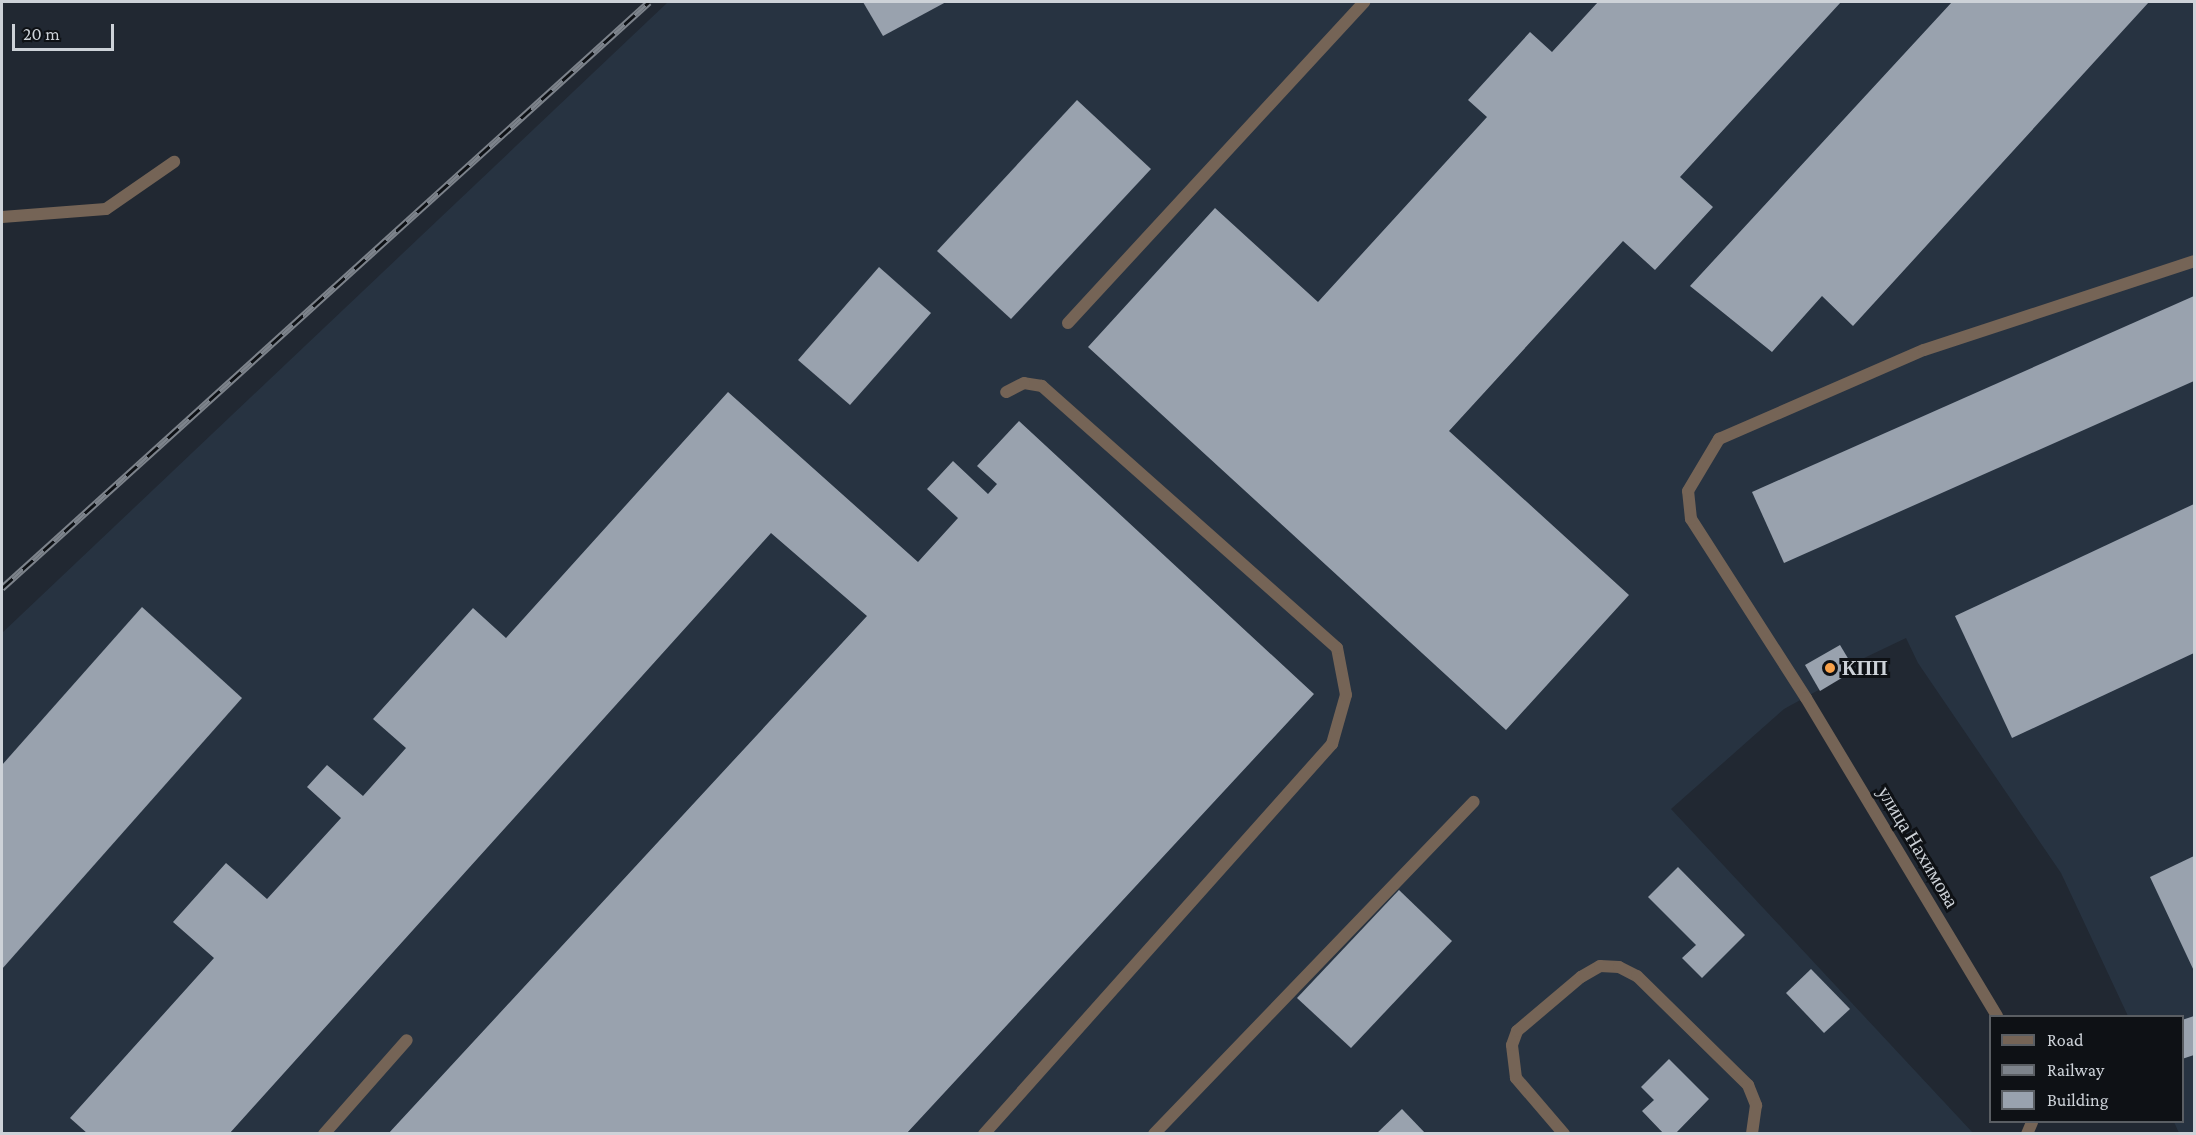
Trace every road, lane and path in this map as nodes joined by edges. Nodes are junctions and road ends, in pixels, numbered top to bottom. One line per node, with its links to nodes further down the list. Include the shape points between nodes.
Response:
1 (1364, 2): 5 (street)
2 (174, 162): 3 (street, via 106,209)
3 (2, 217)
4 (2194, 261): 8 (street, улица Нахимова, via 1924,350 1719,439 1689,491 1691,519 1806,698)
5 (1068, 323)
6 (1005, 392): 11 (street, via 1033,383 1051,394 1337,648 1346,695 1332,744)
7 (1474, 802): 12 (street)
8 (1996, 1015)
9 (407, 1040): 10 (street)
10 (324, 1134)
11 (984, 1134)
12 (1154, 1134)
13 (1564, 1134): 14 (street, via 1516,1078 1512,1045 1517,1031 1581,976 1600,966 1619,967 1637,976 1748,1084 1756,1105)
14 (1752, 1134)

